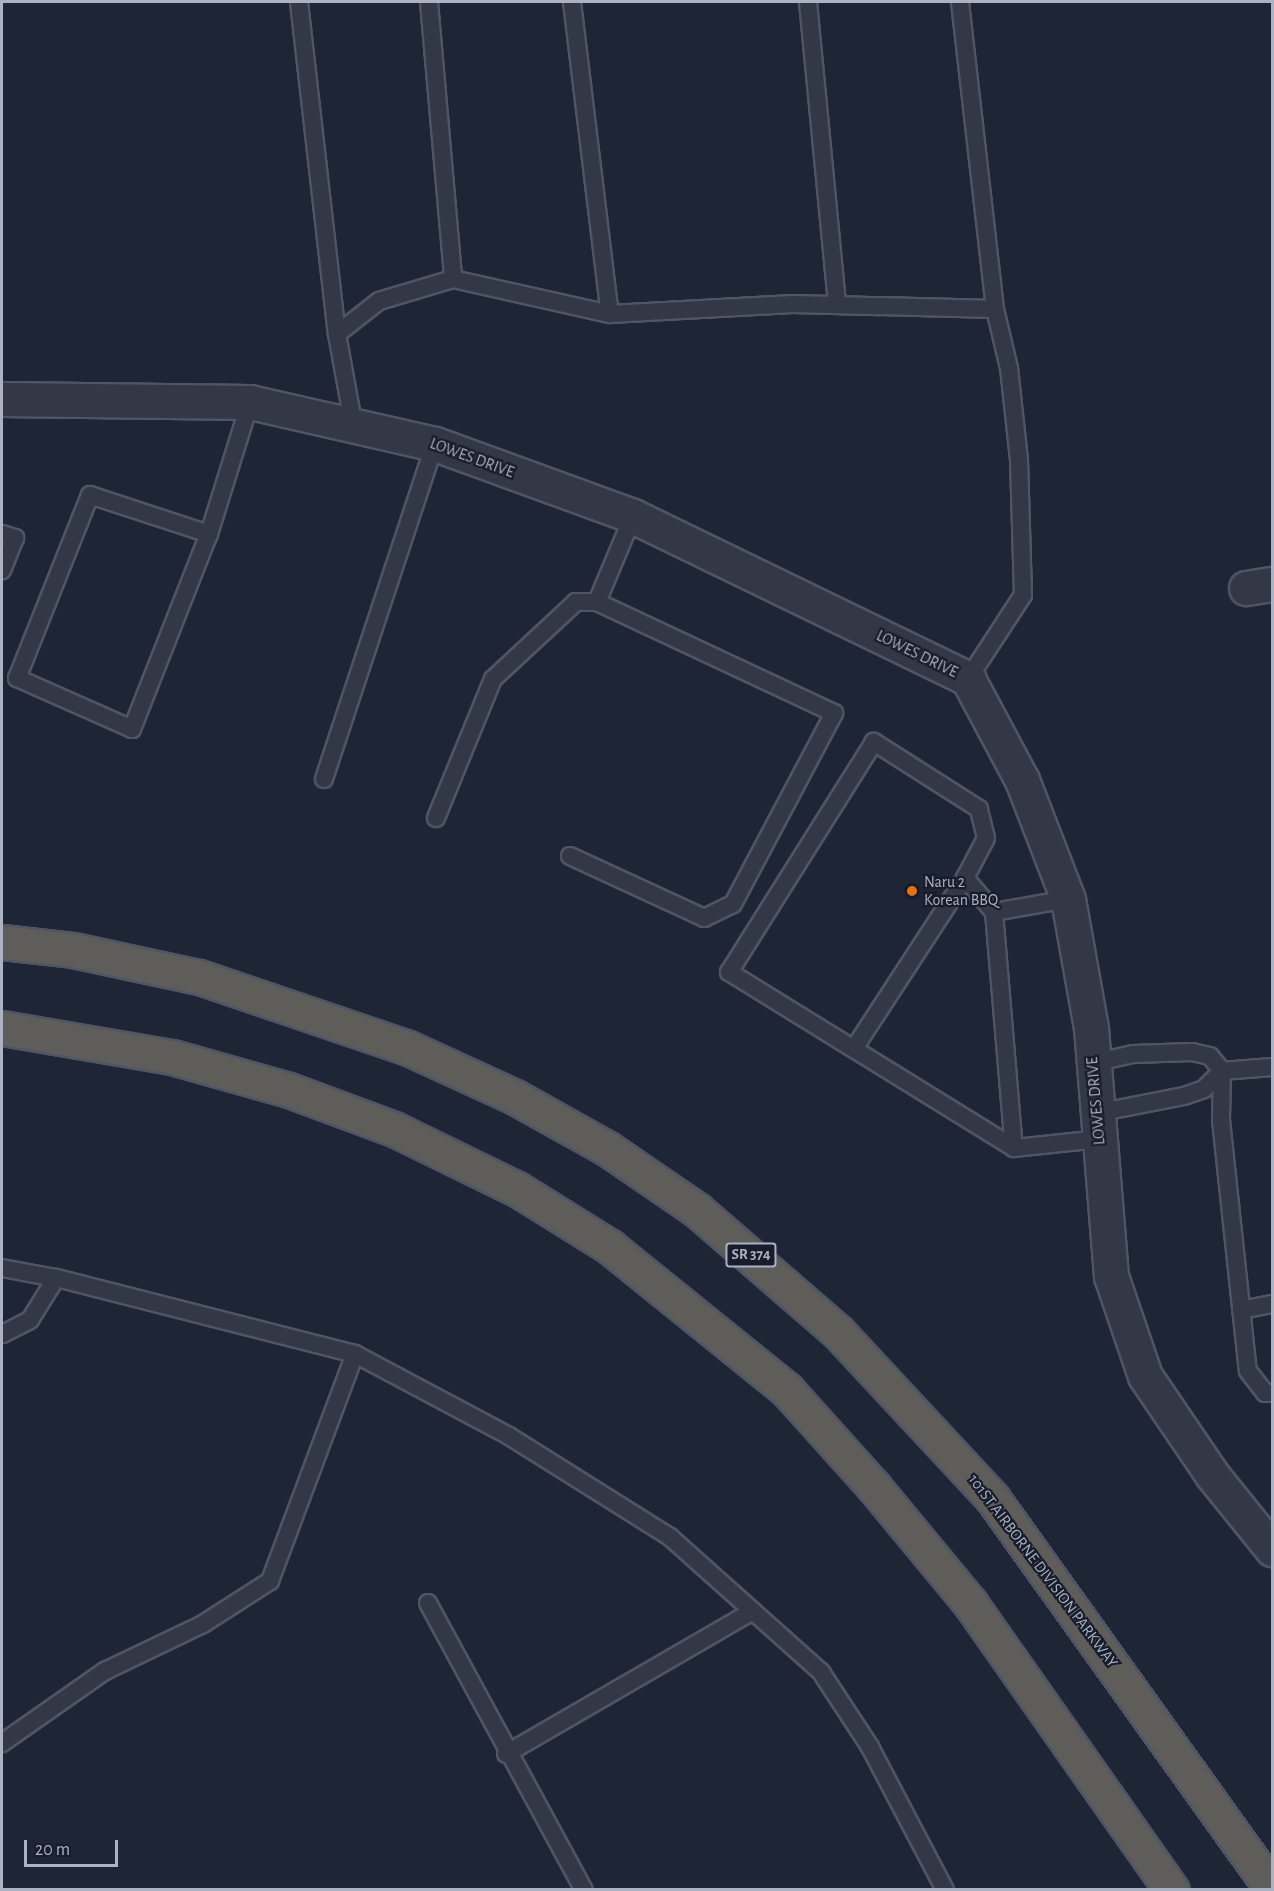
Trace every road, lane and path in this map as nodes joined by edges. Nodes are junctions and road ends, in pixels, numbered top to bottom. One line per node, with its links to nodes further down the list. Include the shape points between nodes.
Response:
1 (299, 2): 10 (lane)
2 (429, 2): 6 (lane)
3 (572, 2): 9 (lane)
4 (808, 2): 7 (lane)
5 (960, 2): 8 (lane)
6 (453, 279): 9 (lane); 10 (lane, via 379,301)
7 (837, 305): 8 (lane); 9 (lane)
8 (995, 309): 20 (lane, via 1009,368 1019,460 1023,595)
9 (610, 314)
10 (338, 334): 13 (lane)
11 (2, 399): 12 (street, LOWES DRIVE)
12 (250, 402): 13 (street, LOWES DRIVE); 17 (lane)
13 (353, 422): 14 (street, LOWES DRIVE)
14 (435, 444): 15 (street, LOWES DRIVE); 21 (lane)
15 (633, 516): 19 (lane); 20 (street, LOWES DRIVE)
16 (2, 534): 18 (lane, via 15,538)
17 (208, 534): 17 (lane, via 132,729 17,678 90,495)
18 (2, 570)
19 (597, 602): 22 (lane, via 576,602 493,679); 23 (lane, via 834,713 733,904 704,918)
20 (968, 679): 25 (street, LOWES DRIVE, via 1022,780)
21 (324, 778)
22 (436, 818)
23 (570, 856)
24 (965, 878): 26 (lane); 29 (lane); 29 (lane, via 986,838 979,809 874,742 729,972)
25 (1068, 899): 26 (lane); 30 (street, LOWES DRIVE)
26 (994, 912): 34 (lane)
27 (2, 942): 47 (highway, 101ST AIRBORNE DIVISION PARKWAY / SR 374, via 73,950 199,977 406,1047 536,1109 697,1210 838,1332 993,1499)
28 (2, 1028): 50 (highway, via 172,1058 289,1090 425,1144 517,1189 610,1247 787,1390 874,1487 970,1603)
29 (855, 1047): 34 (lane)
30 (1093, 1064): 32 (lane, via 1133,1054 1192,1052 1210,1056); 33 (street, LOWES DRIVE)
31 (1272, 1067): 32 (lane)
32 (1222, 1071): 33 (lane, via 1204,1089); 38 (lane, via 1221,1120)
33 (1098, 1126): 34 (lane); 42 (street, LOWES DRIVE, via 1111,1276 1145,1376 1213,1476)
34 (1014, 1148)
35 (2, 1268): 36 (lane)
36 (56, 1278): 39 (lane, via 30,1320); 40 (lane)
37 (1272, 1304): 38 (lane)
38 (1241, 1310): 41 (lane, via 1248,1371 1265,1393)
39 (2, 1334)
40 (355, 1354): 44 (lane, via 509,1436 669,1537); 45 (lane, via 270,1581 203,1624 105,1671)
41 (1272, 1393)
42 (1272, 1549)
43 (428, 1603): 46 (lane)
44 (753, 1611): 46 (lane); 49 (lane, via 821,1672 870,1747)
45 (3, 1739)
46 (506, 1754): 48 (lane)
47 (1272, 1888)
48 (584, 1890)
49 (945, 1890)
50 (1172, 1890)

